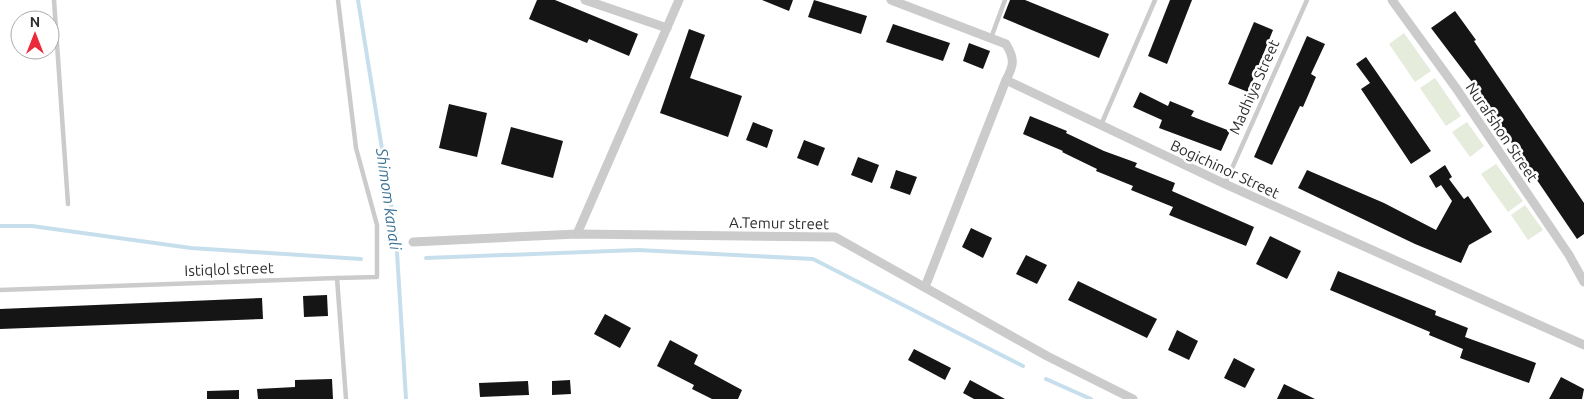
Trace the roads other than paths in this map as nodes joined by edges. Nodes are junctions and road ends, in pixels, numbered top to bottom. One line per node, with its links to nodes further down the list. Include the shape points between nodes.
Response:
1 (54, 0): 15 (lane)
2 (338, 0): 18 (lane, Istiqlol street, via 356,148 378,225 378,277)
3 (586, 0): 10 (street)
4 (679, 0): 10 (street)
5 (891, 0): 11 (street)
6 (1005, 0): 11 (lane)
7 (1155, 0): 13 (lane)
8 (1307, 0): 14 (lane, Madhiya Street)
9 (1392, 0): 19 (street, Nurafshon Street, via 1467,104)
10 (667, 28): 16 (street)
11 (991, 38): 12 (street, via 1006,44 1013,56 1014,66)
12 (1006, 80): 13 (street, Bogichinor Street); 20 (street)
13 (1101, 125): 14 (street, Bogichinor Street)
14 (1225, 184): 22 (street, Bogichinor Street)
15 (68, 204)
16 (577, 234): 17 (street, A.Temur street); 20 (street, A.Temur street, via 835,237)
17 (413, 242)
18 (337, 278): 21 (lane, Istiqlol street); 23 (lane)
19 (1584, 282)
20 (925, 287): 24 (street, A.Temur street, via 1047,356)
21 (0, 290)
22 (1584, 345)
23 (346, 399)
24 (1134, 399)

